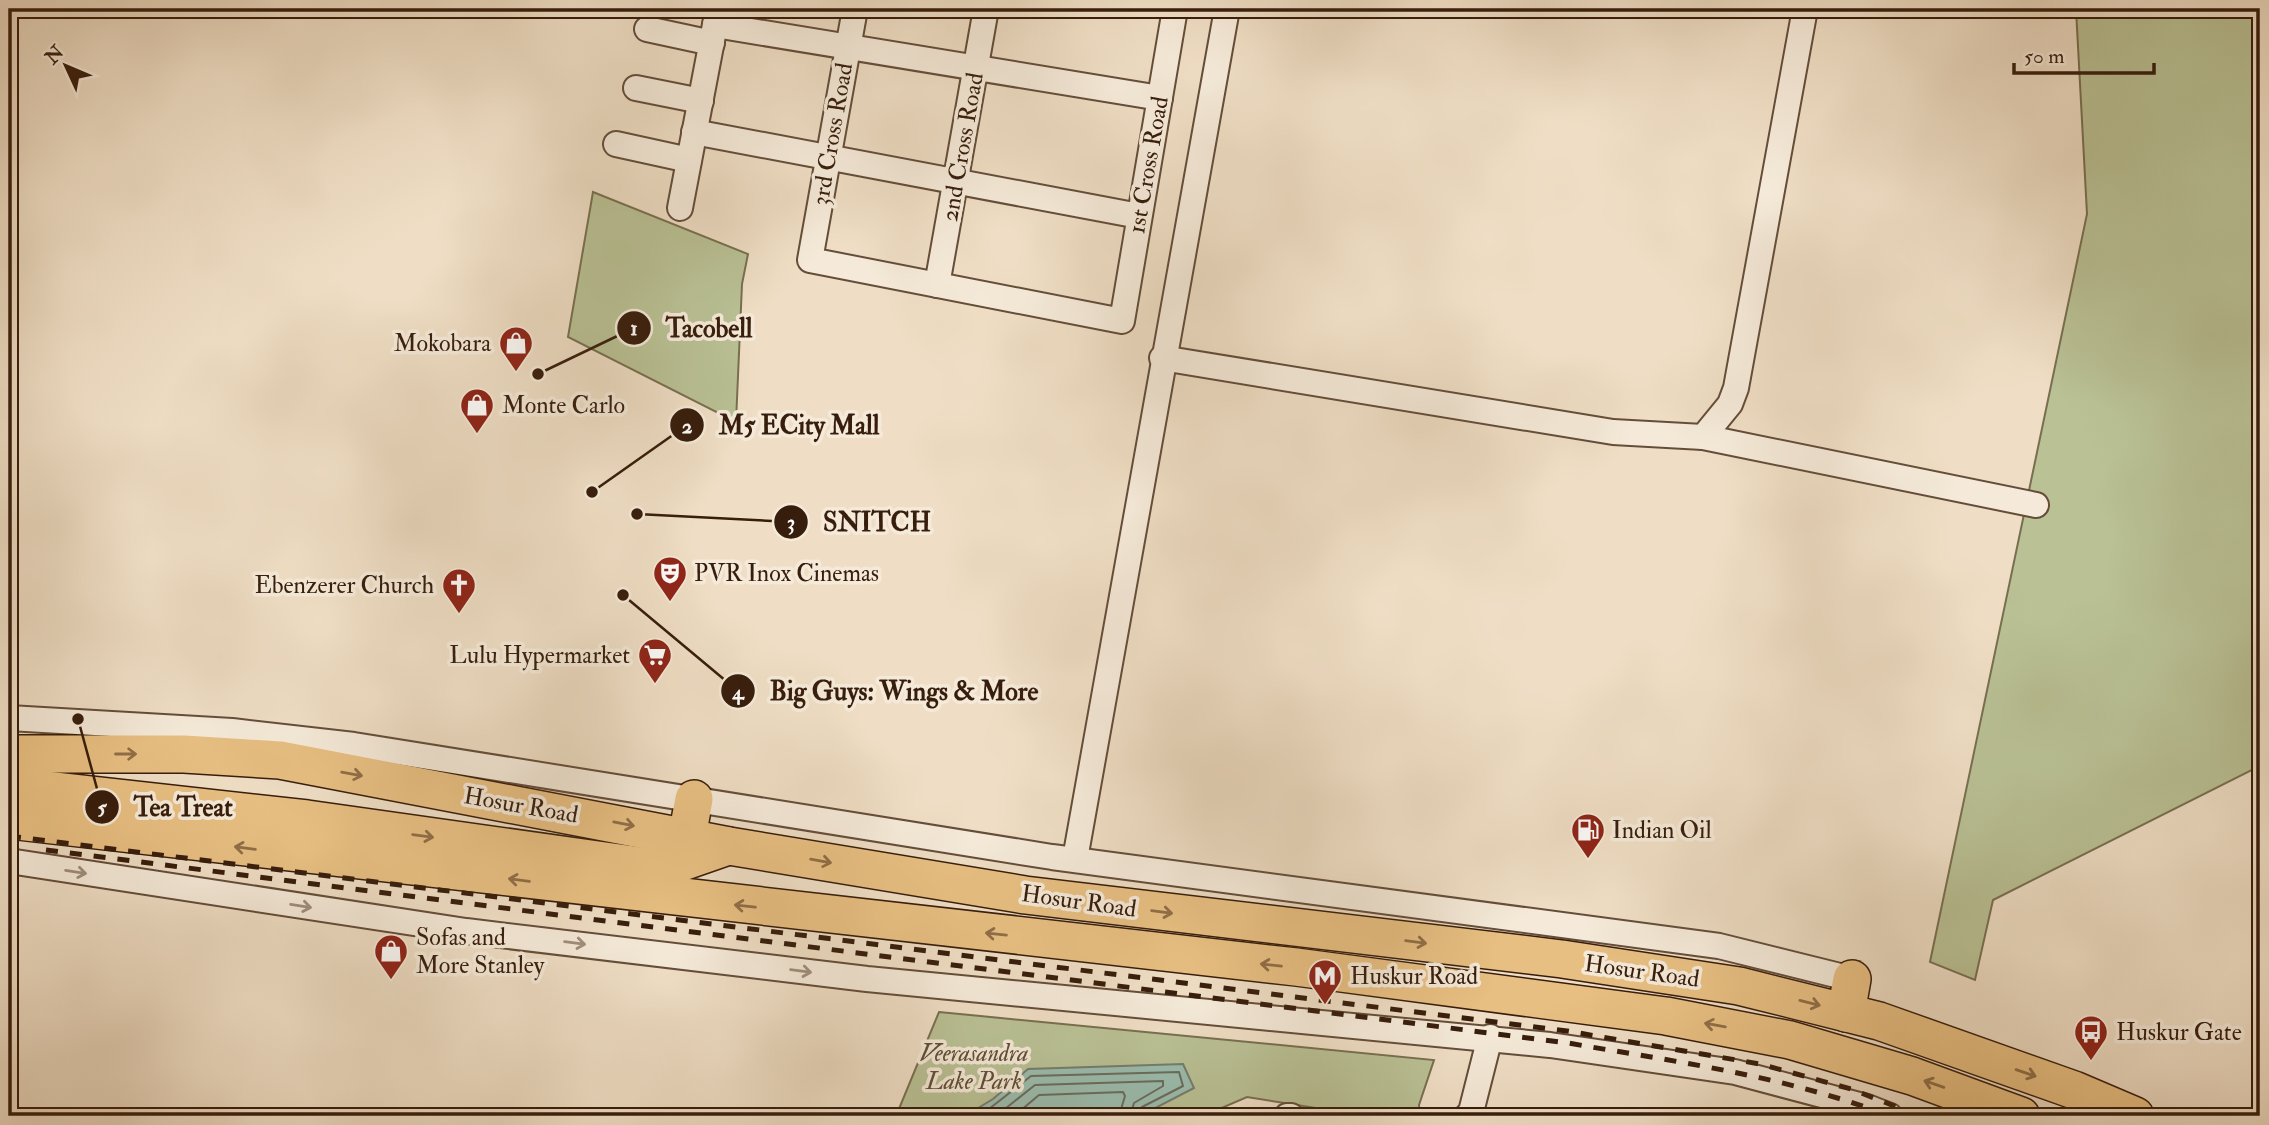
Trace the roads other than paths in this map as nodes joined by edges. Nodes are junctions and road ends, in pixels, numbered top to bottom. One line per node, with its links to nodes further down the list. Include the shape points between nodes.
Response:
1 (855, 9): 8 (street, 3rd Cross Road)
2 (986, 9): 9 (street, 2nd Cross Road)
3 (1175, 9): 11 (street, 1st Cross Road)
4 (1227, 9): 21 (street)
5 (1805, 9): 22 (street, via 1736,388 1730,404)
6 (715, 26): 7 (street); 8 (street); 12 (street)
7 (647, 29)
8 (848, 47): 9 (street); 15 (street, 3rd Cross Road)
9 (976, 68): 11 (street); 17 (street, 2nd Cross Road)
10 (636, 88): 12 (street)
11 (1160, 98): 19 (street, 1st Cross Road)
12 (701, 101): 13 (street)
13 (694, 132): 15 (street); 16 (street)
14 (616, 144): 16 (street)
15 (828, 158): 17 (street); 20 (street, 3rd Cross Road, via 810,260)
16 (689, 160): 18 (street)
17 (956, 182): 19 (street); 20 (street, 2nd Cross Road)
18 (680, 208)
19 (1139, 216): 20 (street, 1st Cross Road, via 1122,321)
20 (937, 285)
21 (1162, 358): 22 (street, via 1613,432); 31 (street)
22 (1703, 437): 23 (street)
23 (2036, 505)
24 (9, 718): 27 (street, via 307,738)
25 (9, 754): 29 (highway, Hosur Road, one-way to 29, via 184,754 280,760)
26 (9, 786): 30 (highway, one-way to 30, via 307,820 662,869)
27 (694, 799): 29 (highway); 31 (street)
28 (9, 820): 34 (highway, Hosur Road, one-way to 28)
29 (687, 837): 30 (highway, Hosur Road)
30 (729, 846): 33 (highway, Hosur Road, one-way to 33)
31 (1075, 859): 35 (street, via 1719,946)
32 (9, 862): 36 (street, one-way to 36, via 466,930 867,979)
33 (1070, 901): 34 (highway); 35 (highway, Hosur Road, one-way to 35)
34 (1064, 942): 39 (highway, Hosur Road, one-way to 34, via 1912,1076 1790,1040 1666,1016)
35 (1849, 996): 40 (highway, Hosur Road, one-way to 40, via 1880,1021)
36 (1490, 1037): 37 (street); 38 (street, via 1735,1072)
37 (1467, 1116)
38 (1890, 1116)
39 (2021, 1116)
40 (2136, 1116)

